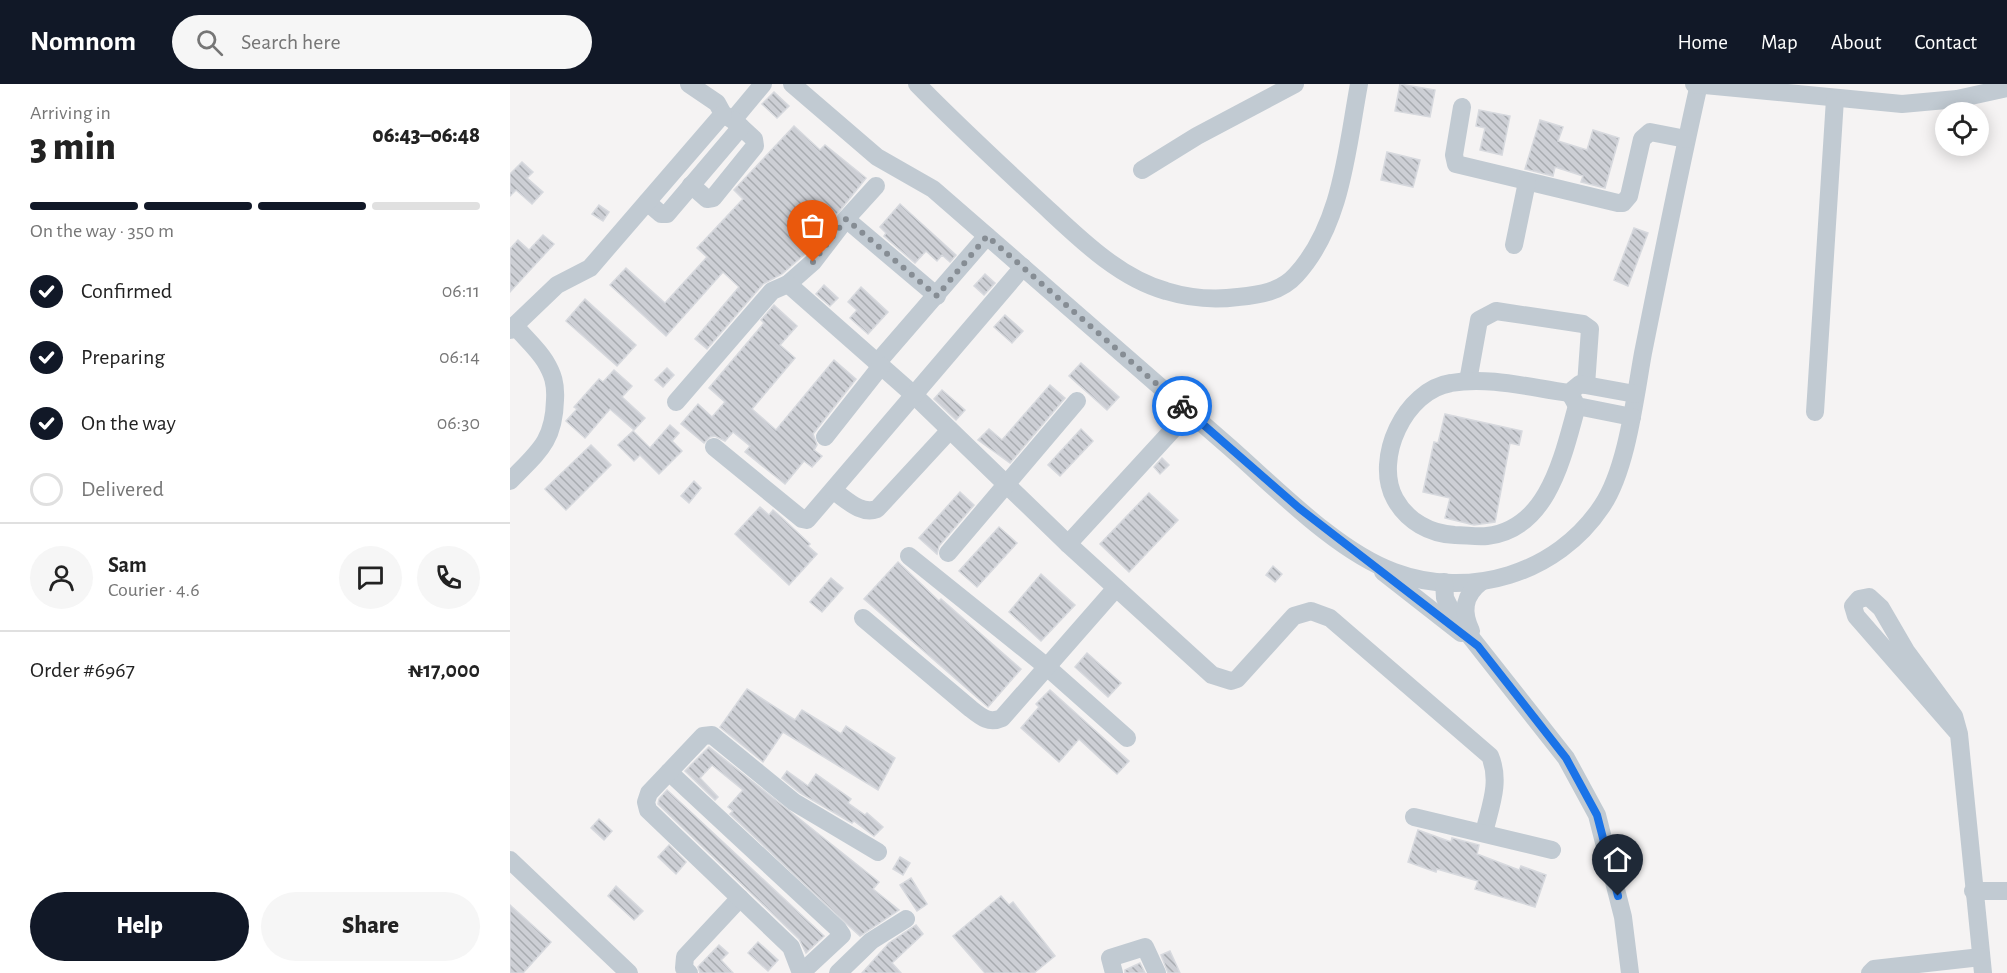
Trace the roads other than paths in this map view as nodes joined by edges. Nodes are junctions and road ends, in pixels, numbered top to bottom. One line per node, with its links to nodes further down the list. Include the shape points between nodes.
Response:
1 (689, 84): 11 (street, via 717,103)
2 (763, 84): 11 (street)
3 (792, 84): 18 (street, via 876,157 933,189)
4 (917, 84): 6 (street, via 1047,208 1126,273 1165,291 1228,298 1278,289 1295,276 1320,238 1341,177)
5 (1294, 84): 13 (street)
6 (1359, 84)
7 (1697, 84): 9 (street); 12 (street)
8 (2007, 88): 9 (street, via 1957,99 1902,104)
9 (1835, 99): 33 (street)
10 (1462, 107): 14 (street, via 1456,164)
11 (732, 120): 16 (street); 16 (street, via 754,139 755,146 712,198 707,199 691,185 664,216)
12 (1686, 139): 14 (street, via 1650,132 1645,135 1629,196 1623,203); 27 (street)
13 (1142, 170)
14 (1527, 182): 19 (street)
15 (876, 186): 17 (street)
16 (647, 202): 23 (street, via 590,268 557,285)
17 (846, 219): 21 (street, via 813,262); 22 (street)
18 (987, 236): 20 (street); 22 (street)
19 (1514, 245)
20 (1023, 267): 28 (street); 32 (street)
21 (788, 284): 24 (street); 31 (street, via 772,291)
22 (937, 296): 24 (street)
23 (512, 328): 38 (street, via 545,360 556,382 549,436)
24 (879, 365): 28 (street); 36 (street)
25 (1468, 381): 26 (street, via 1479,320 1496,311 1583,324 1590,329); 29 (street); 29 (street, via 1431,390 1415,402 1401,419 1390,458 1394,498 1409,518 1426,529 1449,535 1486,536 1512,529 1533,511 1551,486)
26 (1586, 385): 27 (street); 29 (street, via 1580,384)
27 (1635, 394): 34 (street)
28 (914, 395): 35 (street); 40 (street)
29 (1573, 399): 34 (street)
30 (1077, 400): 39 (street)
31 (676, 402)
32 (1189, 412): 41 (street); 44 (street)
33 (1815, 412)
34 (1632, 417): 46 (street, via 1613,484 1602,506 1577,536 1546,560 1514,575)
35 (950, 430): 39 (street); 40 (street, via 877,509 862,510)
36 (825, 437)
37 (714, 447): 40 (street, via 802,519 811,518)
38 (510, 480)
39 (1007, 482): 41 (street); 42 (street)
40 (834, 491)
41 (1068, 544): 47 (street)
42 (948, 553)
43 (909, 556): 50 (street)
44 (1362, 558): 45 (street, via 1414,579); 49 (street)
45 (1444, 582): 46 (street); 49 (street, via 1445,598 1454,616)
46 (1481, 582): 49 (street, via 1465,605 1465,617)
47 (1116, 588): 50 (street); 55 (street, via 1221,680 1237,679 1294,616 1311,611 1330,618 1490,756 1495,790)
48 (863, 618): 50 (street, via 986,720 1002,718)
49 (1478, 646): 65 (street, via 1566,758 1597,815 1623,917)
50 (1047, 667): 52 (street)
51 (1959, 734): 51 (street, via 1954,716 1906,651 1881,608 1869,597 1859,599 1853,606 1856,616); 59 (street)
52 (1127, 738)
53 (669, 772): 57 (street, via 703,736 712,735 794,802); 61 (street, via 649,793 648,810); 63 (street, via 838,928 842,935)
54 (1414, 817): 55 (street)
55 (1484, 833): 56 (street)
56 (1552, 850)
57 (878, 852)
58 (510, 860): 66 (street)
59 (1973, 891): 60 (street); 64 (street)
60 (2007, 891)
61 (740, 898): 67 (street, via 686,957 684,968); 68 (street, via 791,947)
62 (906, 919): 69 (street, via 871,942)
63 (820, 956): 68 (street); 69 (street)
64 (1982, 965): 72 (street, via 1874,969)
65 (1630, 972)
66 (629, 973)
67 (689, 973)
68 (801, 973)
69 (837, 973)
70 (1114, 973): 71 (street, via 1110,958 1145,947)
71 (1157, 973)
72 (1870, 973)

